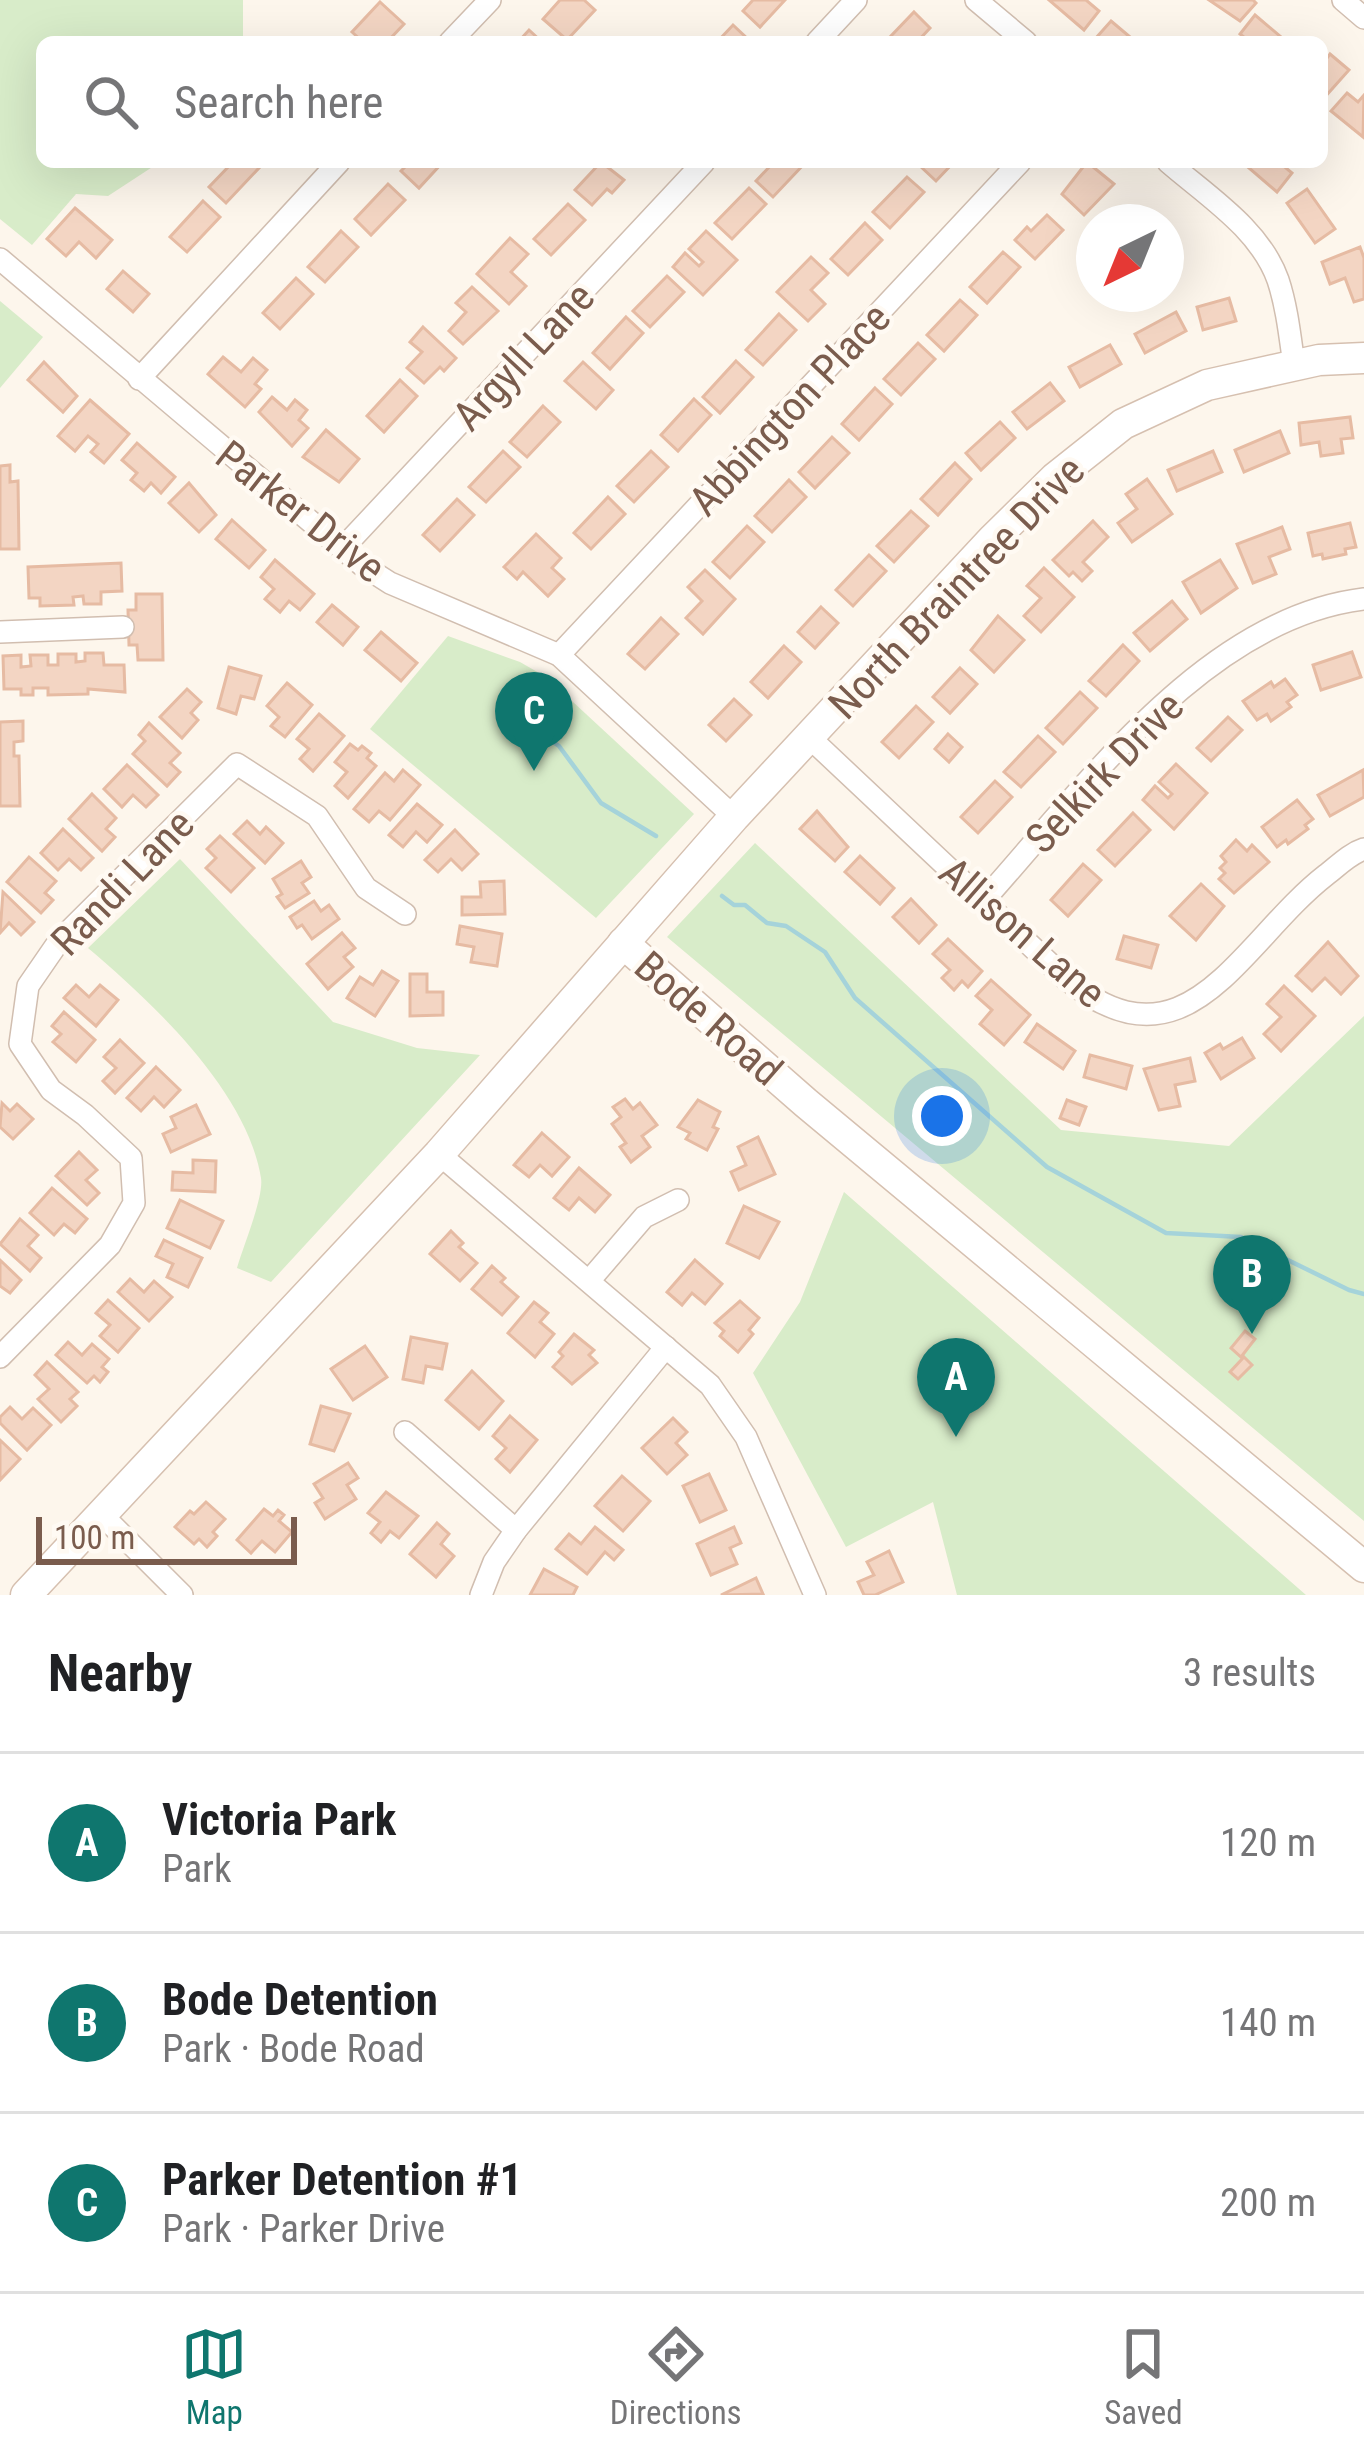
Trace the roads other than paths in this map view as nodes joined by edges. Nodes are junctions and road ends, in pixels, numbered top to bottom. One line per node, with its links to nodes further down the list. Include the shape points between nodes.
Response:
1 (856, 0): 7 (street)
2 (976, 0): 8 (street)
3 (1343, 0): 5 (street)
4 (476, 5): 6 (street)
5 (1364, 18)
6 (454, 36)
7 (823, 36)
8 (1019, 36)
9 (333, 168): 16 (street)
10 (698, 168): 17 (street, Argyll Lane)
11 (1014, 168): 21 (street, Abbington Place)
12 (1175, 168): 15 (street, via 1266,256 1284,301)
13 (0, 259): 16 (street, Parker Drive)
14 (1364, 358): 15 (street, North Braintree Drive)
15 (1294, 365): 22 (street, North Braintree Drive, via 1207,385 1123,424 992,540)
16 (139, 379): 17 (street, Parker Drive)
17 (342, 549): 21 (street, Parker Drive, via 390,583)
18 (1364, 599): 25 (street, Selkirk Drive, via 1256,635 1164,701)
19 (123, 627): 20 (street)
20 (0, 632)
21 (559, 655): 23 (street, Parker Drive)
22 (809, 737): 23 (street, North Braintree Drive); 25 (street, Allison Lane)
23 (734, 817): 27 (street, North Braintree Drive)
24 (1364, 849): 25 (street, Allison Lane, via 1300,895 1206,995 1166,1013 1094,1002)
25 (982, 901)
26 (405, 914): 28 (street, Randi Lane, via 365,888 317,817 237,764 58,941 28,986)
27 (623, 943): 29 (street, Bode Road); 37 (street, Bode Road)
28 (10, 1048): 33 (street, Randi Lane, via 131,1158 134,1203 110,1245)
29 (439, 1154): 31 (street); 35 (street, Bode Road)
30 (677, 1200): 31 (street, via 644,1217)
31 (589, 1281): 32 (street)
32 (666, 1347): 36 (street); 41 (street, via 710,1385 746,1437)
33 (0, 1357)
34 (405, 1432): 36 (street)
35 (101, 1514): 38 (street, Bode Road); 39 (street)
36 (516, 1530): 40 (street)
37 (1364, 1567)
38 (26, 1595)
39 (182, 1595)
40 (481, 1595)
41 (815, 1595)

